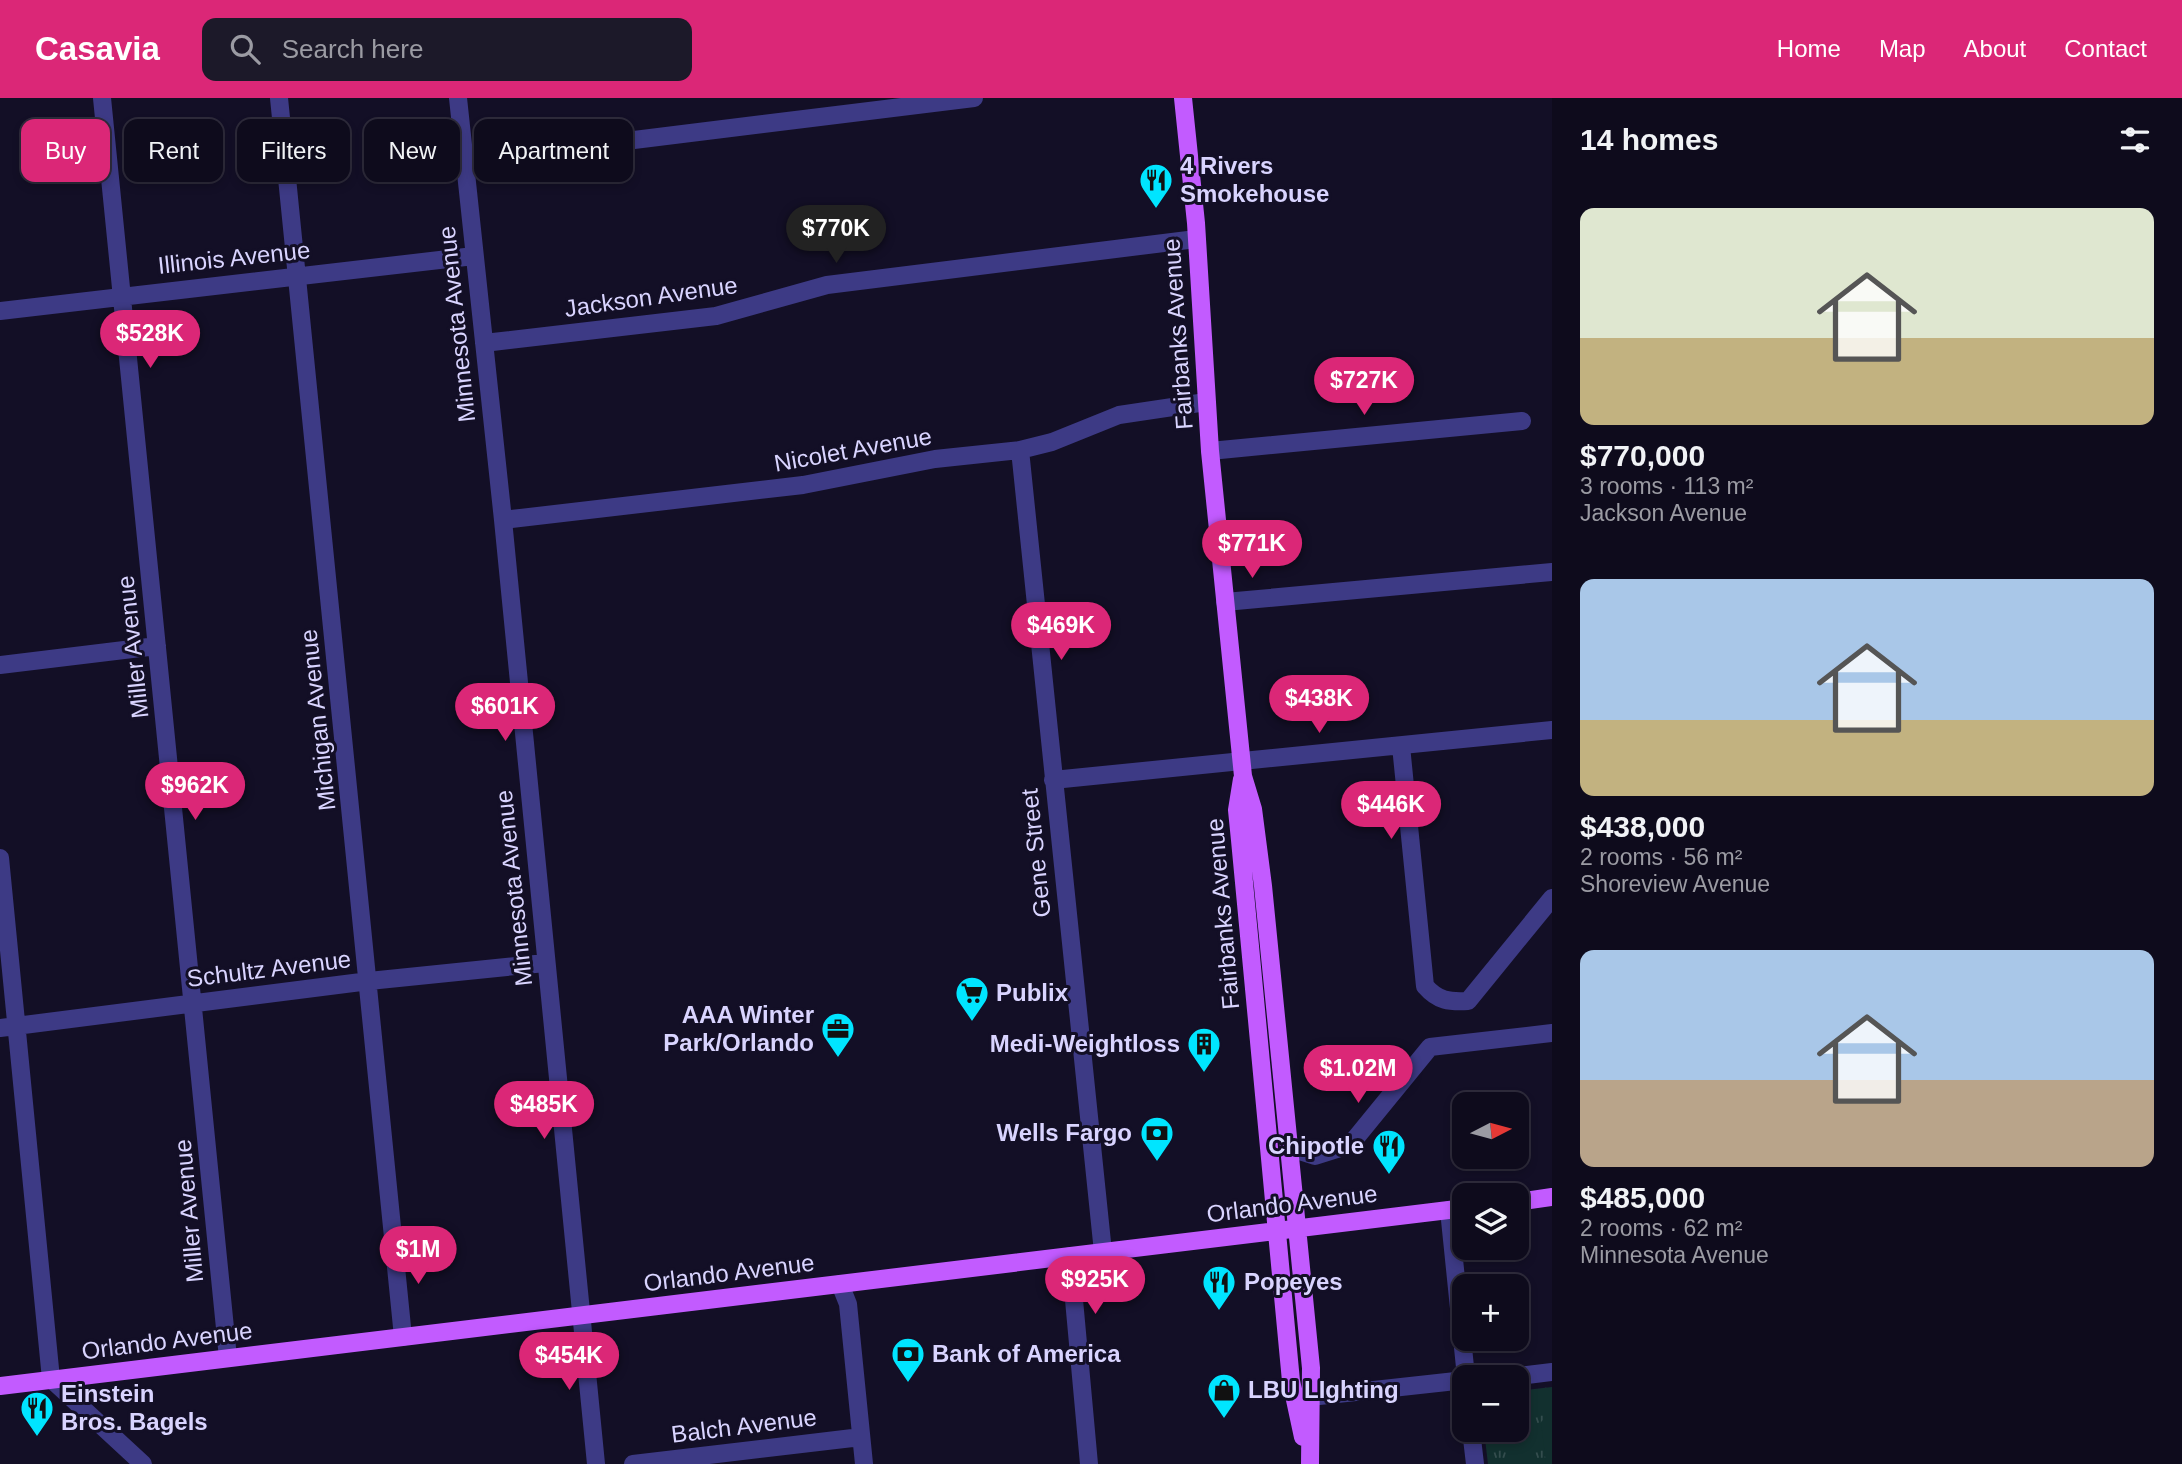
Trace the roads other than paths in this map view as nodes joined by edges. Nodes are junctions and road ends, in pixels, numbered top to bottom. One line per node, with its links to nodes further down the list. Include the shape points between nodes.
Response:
1 (103, 98): 10 (street, Miller Avenue)
2 (279, 98): 9 (street, Michigan Avenue)
3 (458, 98): 6 (street, Minnesota Avenue)
4 (974, 98): 6 (street)
5 (1183, 98): 7 (main road, Fairbanks Avenue)
6 (464, 161): 8 (street, Minnesota Avenue)
7 (1196, 239): 12 (street, Jackson Avenue, via 827,285 716,316); 13 (main road, Fairbanks Avenue)
8 (474, 256): 9 (street, Illinois Avenue); 12 (street, Minnesota Avenue)
9 (297, 276): 10 (street, Illinois Avenue); 29 (street, Michigan Avenue)
10 (123, 295): 11 (street, Illinois Avenue); 20 (street, Miller Avenue)
11 (0, 311)
12 (484, 343): 17 (street, Minnesota Avenue)
13 (1206, 402): 15 (street, Nicolet Avenue, via 1119,415); 16 (main road, Fairbanks Avenue)
14 (1522, 421): 16 (street)
15 (1020, 450): 17 (street, Nicolet Avenue, via 934,459 765,490); 25 (street, Gene Street)
16 (1210, 451): 19 (main road, Fairbanks Avenue)
17 (503, 520): 28 (street, Minnesota Avenue)
18 (1552, 572): 19 (street)
19 (1225, 602): 24 (main road, Fairbanks Avenue)
20 (157, 646): 21 (street); 30 (street, Miller Avenue)
21 (0, 665)
22 (1552, 730): 23 (street)
23 (1401, 746): 24 (street); 27 (street, via 1425,986 1433,996 1468,1000)
24 (1242, 769): 25 (street); 33 (main road, Fairbanks Avenue, via 1264,886); 38 (main road, Fairbanks Avenue, via 1238,820)
25 (1053, 780): 39 (street, Gene Street)
26 (0, 858): 31 (street)
27 (1552, 898)
28 (545, 962): 29 (street, Schultz Avenue); 43 (street, Minnesota Avenue)
29 (369, 981): 30 (street, Schultz Avenue); 44 (street, Michigan Avenue)
30 (194, 1003): 31 (street, Schultz Avenue); 45 (street, Miller Avenue)
31 (8, 1027): 49 (street)
32 (1552, 1033): 33 (street, via 1430,1047 1350,1145 1315,1156)
33 (1290, 1148): 37 (main road, Fairbanks Avenue)
34 (1552, 1197): 35 (main road)
35 (1529, 1200)
36 (1452, 1210): 37 (main road, Orlando Avenue)
37 (1297, 1229): 38 (main road, Orlando Avenue); 52 (main road, Fairbanks Avenue)
38 (1277, 1231): 39 (main road, Orlando Avenue); 60 (main road, Fairbanks Avenue, via 1291,1381)
39 (1103, 1251): 40 (main road, Orlando Avenue)
40 (1070, 1256): 42 (main road, Orlando Avenue); 59 (street)
41 (1459, 1260): 46 (street)
42 (841, 1284): 43 (main road, Orlando Avenue); 53 (street, via 848,1304)
43 (581, 1315): 44 (main road, Orlando Avenue); 56 (street, Minnesota Avenue)
44 (403, 1337): 45 (main road, Orlando Avenue)
45 (228, 1358): 49 (main road, Orlando Avenue)
46 (1464, 1365)
47 (1552, 1372): 48 (street)
48 (1529, 1375)
49 (51, 1379): 51 (main road, Orlando Avenue); 55 (street)
50 (1452, 1381): 52 (street)
51 (0, 1386)
52 (1311, 1397): 60 (main road, Fairbanks Avenue)
53 (861, 1437): 57 (street, Balch Avenue); 58 (street)
54 (1472, 1442): 61 (street)
55 (143, 1464)
56 (596, 1464)
57 (633, 1464)
58 (864, 1464)
59 (1089, 1464)
60 (1309, 1464)
61 (1475, 1464)

